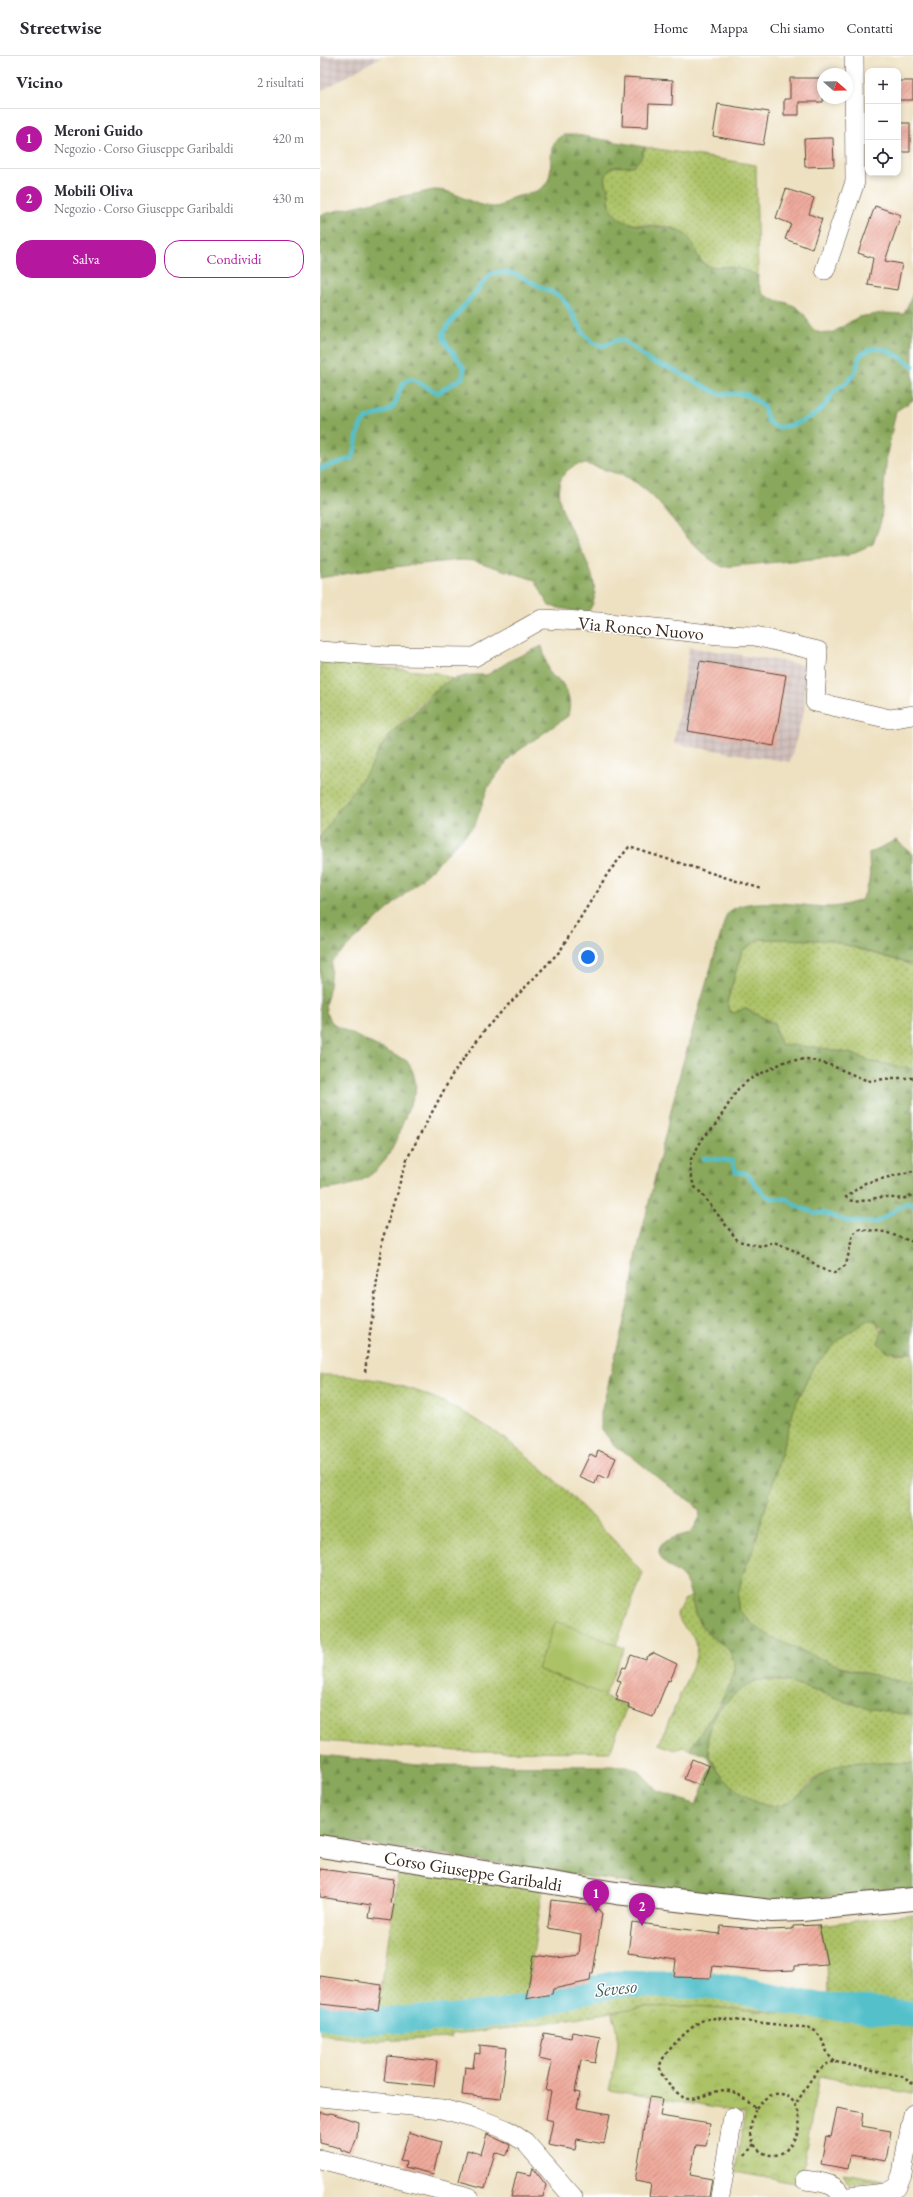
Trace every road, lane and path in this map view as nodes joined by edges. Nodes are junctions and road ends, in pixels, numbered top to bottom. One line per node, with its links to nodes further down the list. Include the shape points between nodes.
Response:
1 (854, 56): 2 (street, via 855,182)
2 (825, 270)
3 (320, 651): 4 (street, Via Ronco Nuovo, via 387,656 474,657 542,619 755,636 818,651 815,702 890,719)
4 (913, 715)
5 (762, 889): 10 (path, via 629,847 608,873 560,951 486,1028 452,1075 407,1160 382,1241)
6 (913, 1078): 9 (path, via 868,1082 819,1062 807,1059 786,1061 750,1079 738,1089 704,1138 690,1167 695,1187 738,1241 760,1246 774,1242 795,1251 824,1270 834,1273 846,1265 853,1234 858,1230 885,1232)
7 (913, 1172): 8 (path, via 865,1183 846,1197 853,1201 884,1197 897,1200)
8 (913, 1194)
9 (913, 1242)
10 (365, 1372)
11 (320, 1846): 12 (main road, Corso Giuseppe Garibaldi, via 616,1893 764,1910 802,1910)
12 (913, 1899)
13 (836, 2062): 14 (path, via 901,2076); 16 (path, via 830,2062 820,2069); 17 (path, via 830,2057 822,2036 811,2028 715,2018 702,2020 693,2026 662,2061 660,2069 663,2076 684,2098 691,2099 722,2090 736,2093)
14 (913, 2084)
15 (320, 2098): 24 (street, via 442,2109 506,2129 525,2142)
16 (796, 2104): 17 (path, via 787,2096 777,2093 765,2098); 17 (path, via 800,2115 798,2132 787,2150 772,2156 761,2152 751,2138)
17 (756, 2108)
18 (913, 2114): 20 (street)
19 (734, 2117): 25 (street)
20 (910, 2145): 27 (street, via 897,2187 884,2193)
21 (320, 2160): 23 (street)
22 (805, 2180): 26 (street, via 832,2185)
23 (469, 2197)
24 (573, 2197)
25 (720, 2197)
26 (841, 2197)
27 (849, 2197)

